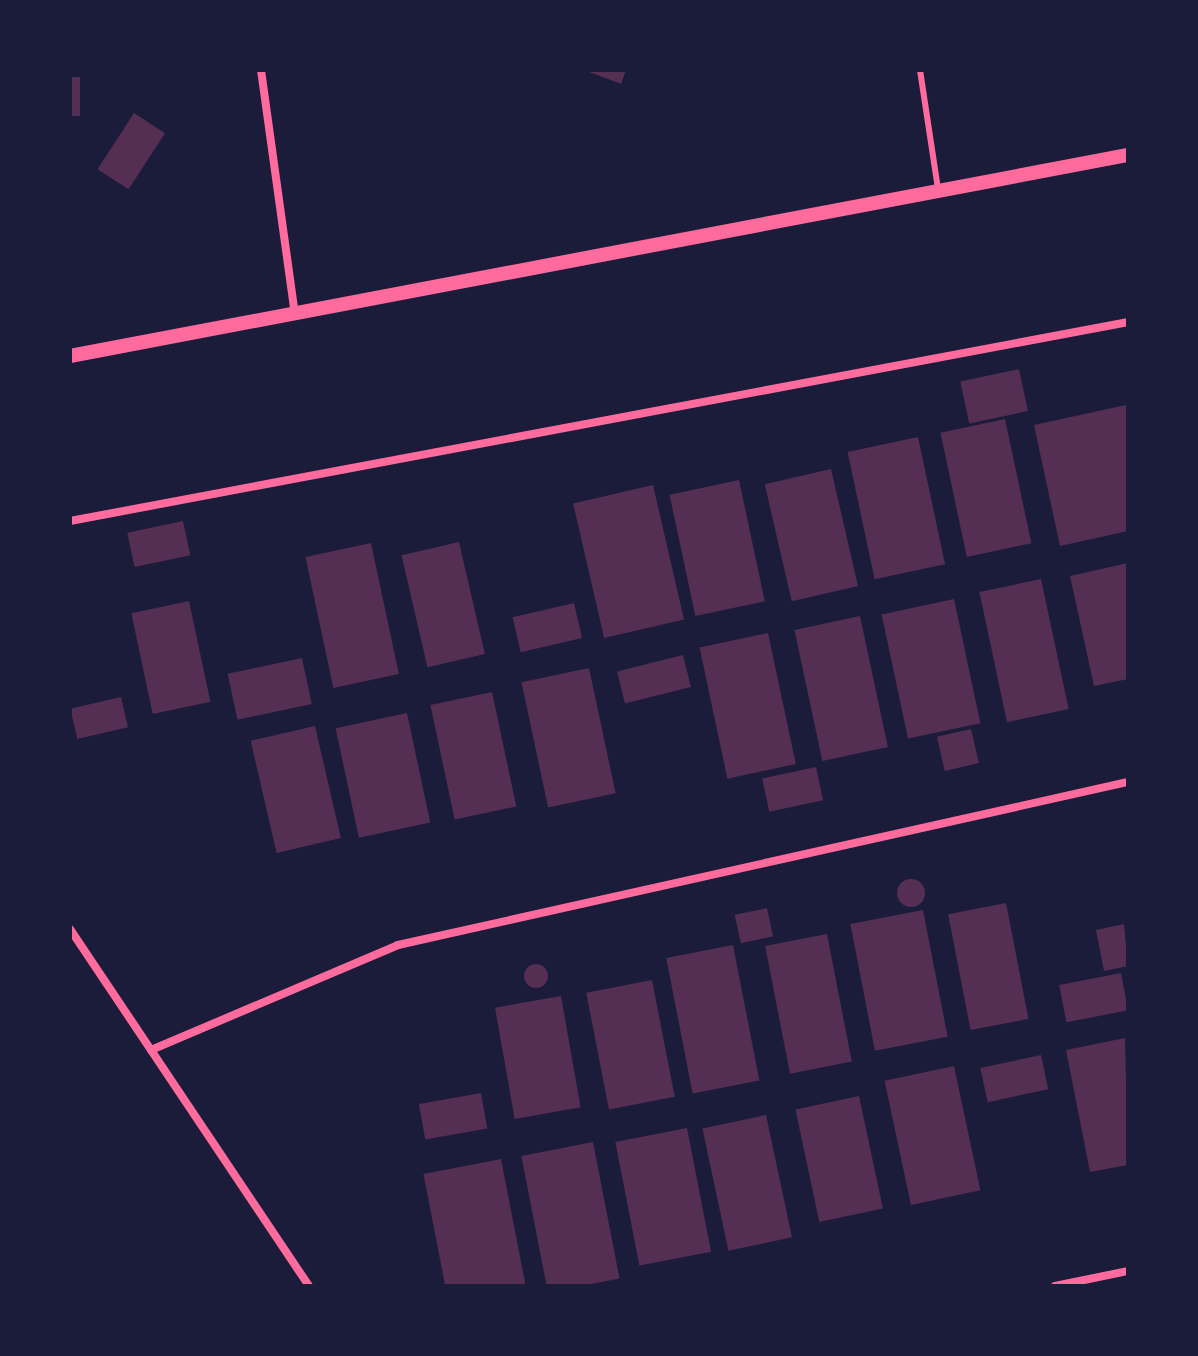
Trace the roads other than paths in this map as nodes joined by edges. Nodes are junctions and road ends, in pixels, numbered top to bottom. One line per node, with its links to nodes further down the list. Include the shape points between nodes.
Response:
1 (261, 70): 5 (street)
2 (920, 70): 4 (lane)
3 (1128, 155): 4 (street)
4 (938, 189): 5 (street)
5 (296, 315): 7 (street)
6 (1128, 322): 8 (street)
7 (70, 356)
8 (70, 521)
9 (1128, 782): 11 (street, via 398,945)
10 (70, 929): 11 (street)
11 (151, 1050): 13 (street)
12 (1128, 1271): 14 (street)
13 (309, 1286)
14 (1055, 1286)

